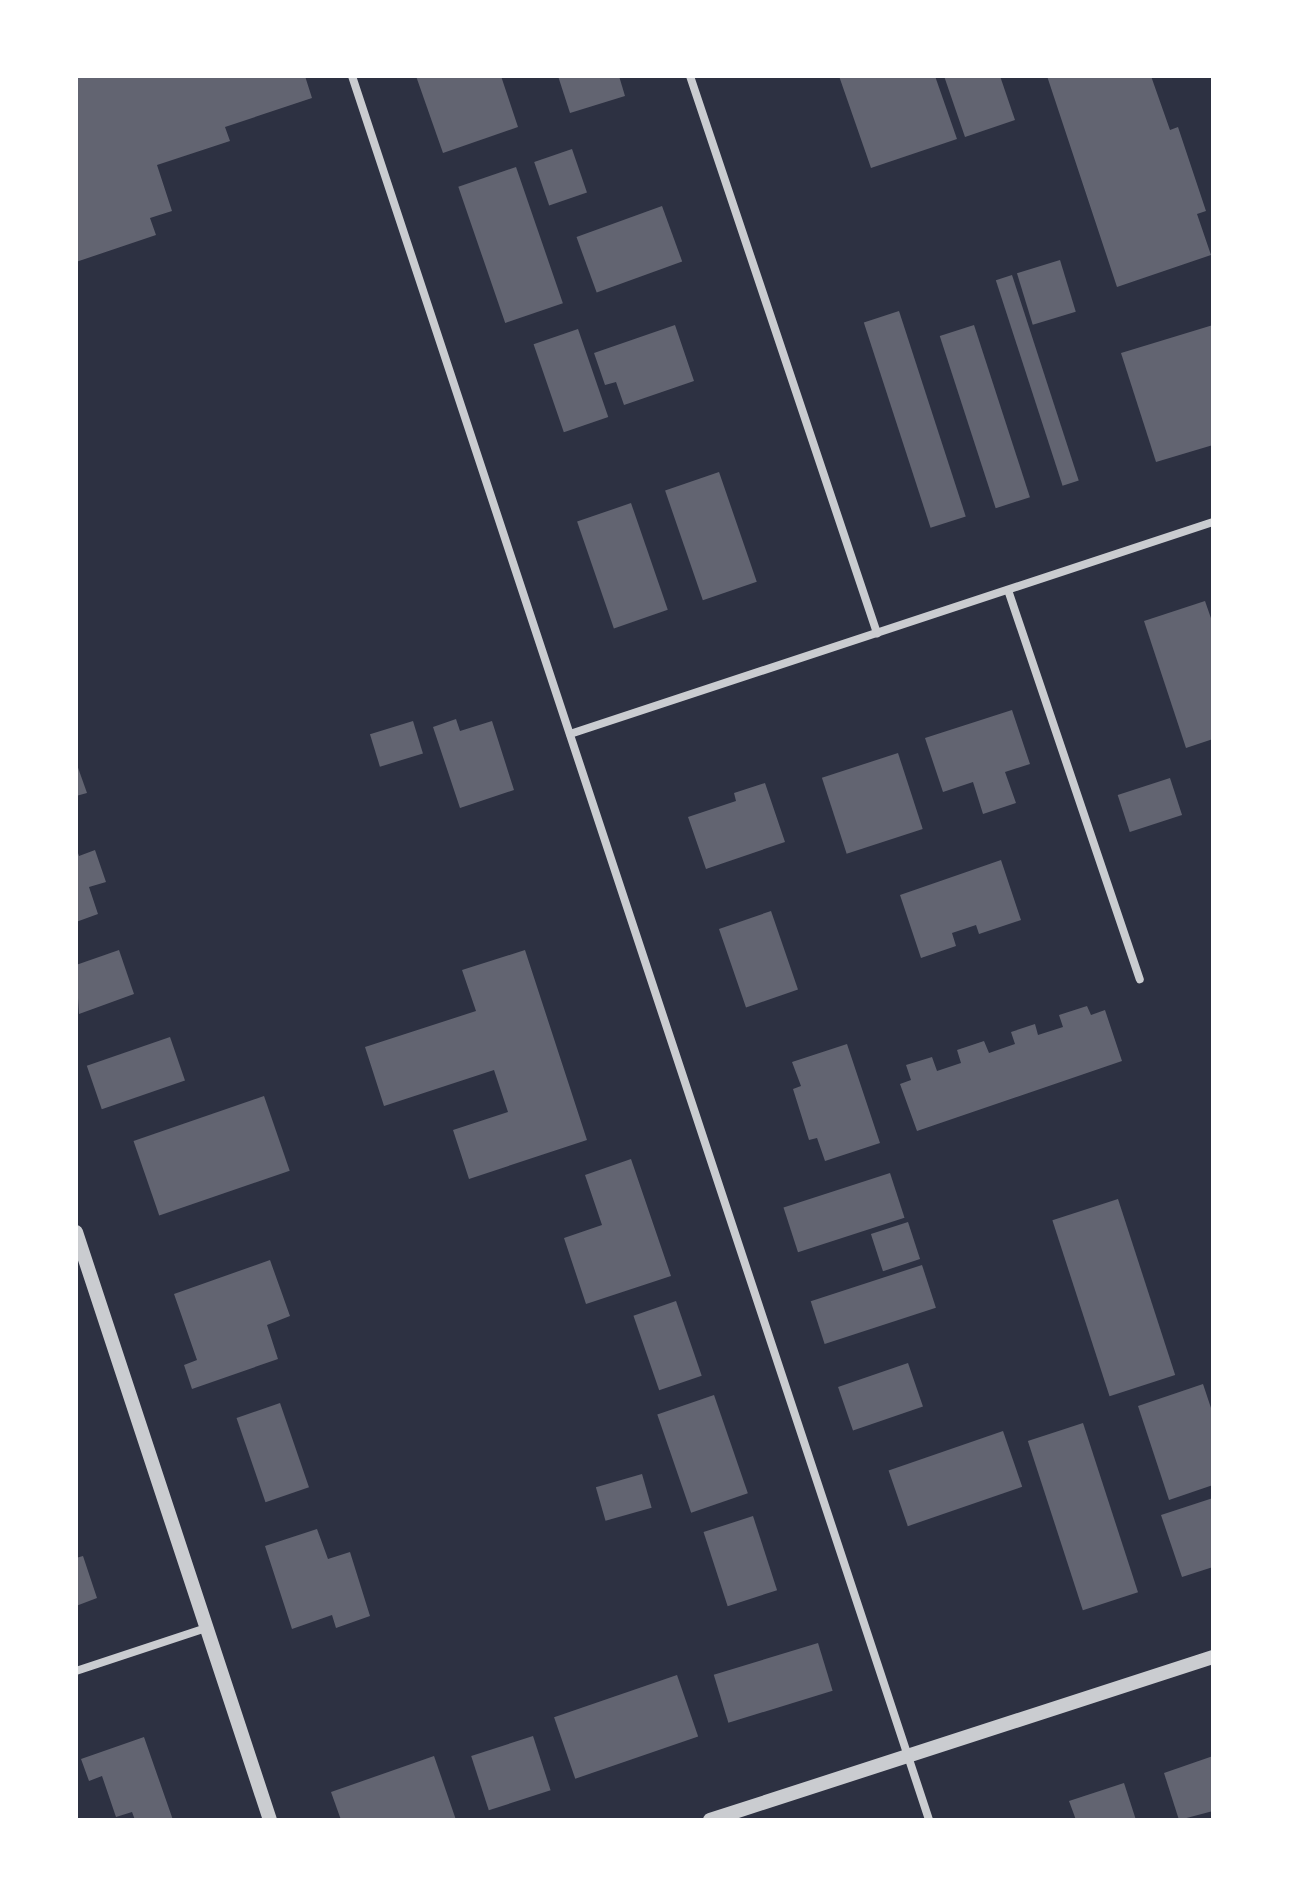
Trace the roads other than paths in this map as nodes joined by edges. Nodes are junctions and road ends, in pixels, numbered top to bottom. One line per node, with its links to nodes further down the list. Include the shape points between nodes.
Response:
1 (352, 76): 6 (street)
2 (690, 76): 5 (street)
3 (1213, 522): 4 (street)
4 (1008, 590): 5 (street); 7 (street)
5 (877, 633): 6 (street)
6 (570, 734): 12 (street)
7 (1140, 979)
8 (76, 1232): 9 (street)
9 (206, 1628): 11 (street); 13 (street)
10 (1213, 1657): 12 (street)
11 (76, 1671)
12 (908, 1756): 14 (street); 15 (street)
13 (270, 1820)
14 (710, 1820)
15 (929, 1820)

